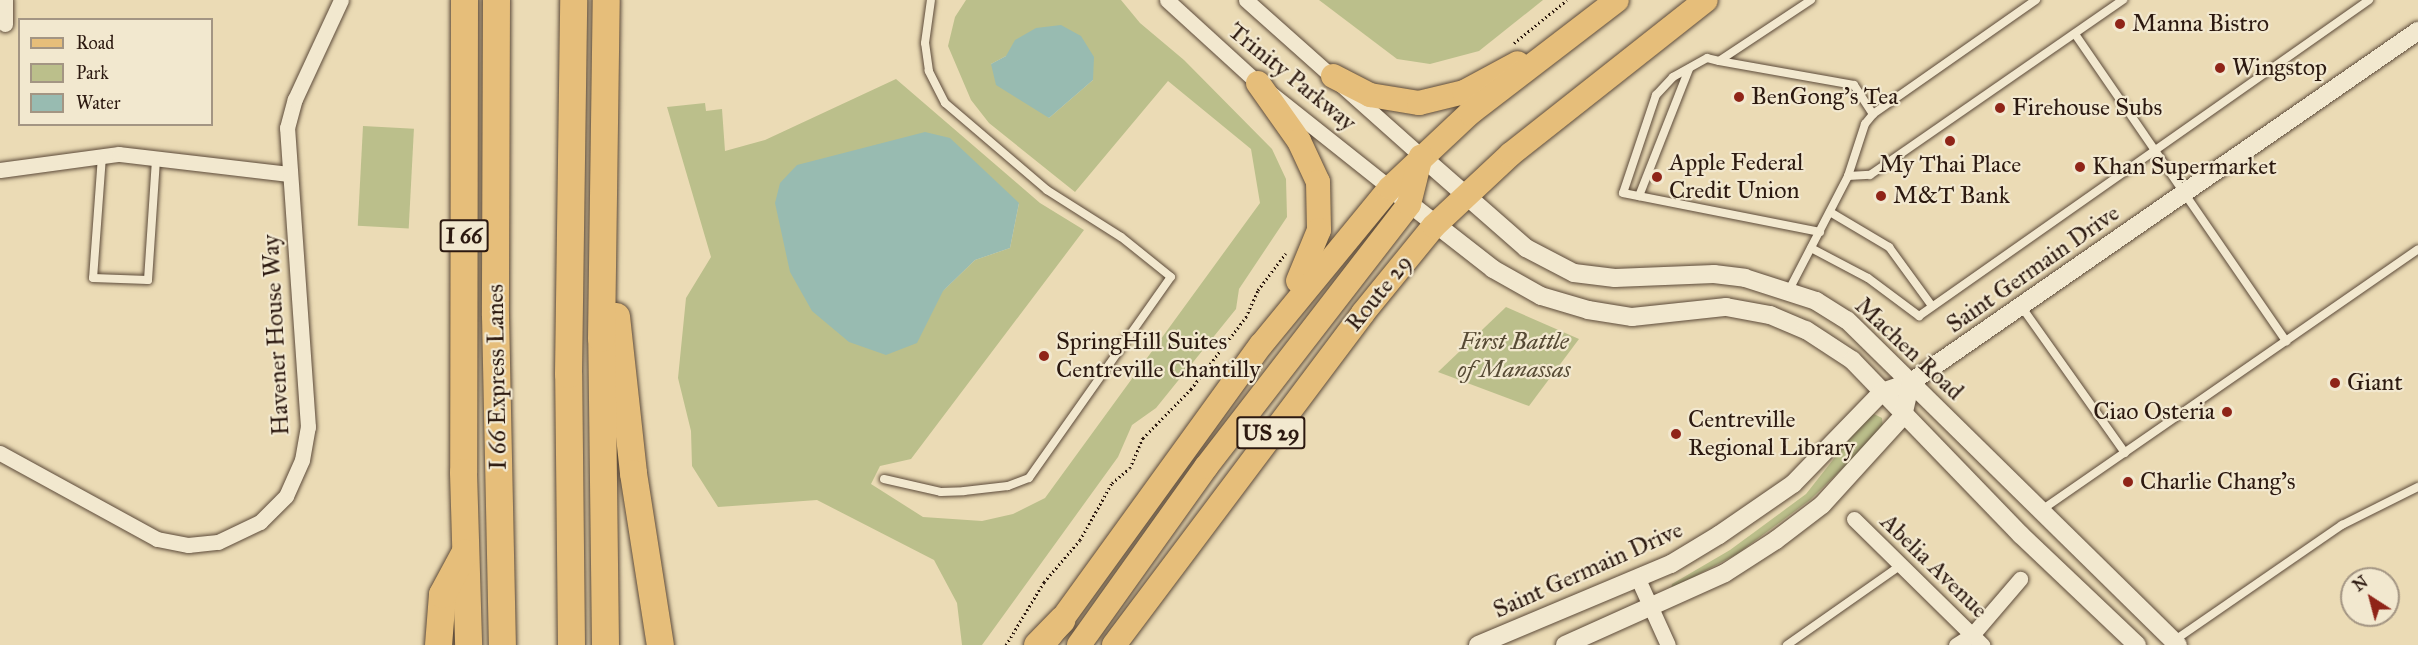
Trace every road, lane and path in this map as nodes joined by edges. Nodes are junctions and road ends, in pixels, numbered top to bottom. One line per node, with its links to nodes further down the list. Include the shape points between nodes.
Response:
1 (6, 0): 16 (street)
2 (341, 0): 30 (street, Havener House Way, via 295,99 287,128)
3 (464, 0): 58 (highway, I 66)
4 (496, 0): 69 (highway, I 66 Express Lanes, via 495,315)
5 (573, 0): 70 (highway, via 568,374)
6 (606, 0): 32 (highway)
7 (931, 0): 54 (lane, via 925,43 929,71 945,102 1047,190 1121,237 1171,277 1029,478 1008,486 940,492)
8 (1167, 0): 23 (street, Trinity Parkway)
9 (1246, 0): 22 (street, Trinity Parkway)
10 (1617, 0): 17 (main road, US 29)
11 (1706, 0): 35 (main road, Route 29 / US 29, via 1511,154)
12 (1810, 0): 20 (lane)
13 (2036, 0): 24 (lane)
14 (2123, 0): 19 (lane)
15 (2369, 0): 25 (lane)
16 (5, 24)
17 (1578, 30): 22 (main road, via 1464,92 1443,98 1402,102 1370,95); 27 (main road, US 29)
18 (2418, 31): 34 (street, Saint Germain Drive)
19 (2075, 33): 25 (lane); 31 (lane, via 1870,175)
20 (1719, 62): 21 (lane, via 1707,58); 24 (lane, via 1854,85)
21 (1689, 69): 36 (lane); 36 (lane, via 1673,77 1656,95 1623,193)
22 (1333, 76): 27 (street, Trinity Parkway)
23 (1258, 83): 33 (street, Trinity Parkway); 48 (main road, via 1312,166 1321,209 1310,260)
24 (1873, 114): 31 (lane, via 1865,124)
25 (2153, 149): 34 (lane); 45 (lane)
26 (102, 156): 28 (street); 28 (lane, via 93,278 148,280); 29 (street)
27 (1421, 156): 33 (main road, US 29); 35 (street, Machen Road); 37 (main road)
28 (156, 159): 30 (street)
29 (0, 170)
30 (288, 174): 52 (street, Havener House Way, via 308,427 302,460 286,496 260,522 218,542 188,545 157,538)
31 (1848, 176): 38 (lane)
32 (602, 184): 64 (highway, via 633,473); 71 (highway)
33 (1390, 188): 37 (street, Machen Road); 48 (main road, US 29)
34 (2184, 193): 46 (street, Saint Germain Drive); 47 (lane)
35 (1464, 196): 39 (main road, Route 29 / US 29); 44 (street, Machen Road, via 1526,248 1575,273 1615,278 1714,274)
36 (1639, 196): 40 (lane)
37 (1409, 204): 39 (street, Machen Road); 75 (main road, via 1206,467)
38 (1830, 212): 40 (lane); 45 (lane, via 1889,247)
39 (1434, 226): 50 (street, Machen Road, via 1493,269 1541,296 1588,310 1632,317 1726,307 1770,315 1806,330 1852,360); 76 (main road, Route 29 / US 29, via 1349,331)
40 (1820, 232): 42 (lane)
41 (1291, 247): 72 (path, via 1258,290 1246,317 1191,389 1143,438 1130,468 1112,483 1080,540 1044,582)
42 (1811, 248): 44 (lane); 45 (lane, via 1868,278 1918,316)
43 (2418, 249): 47 (lane)
44 (1789, 290): 49 (street, Machen Road, via 1847,320)
45 (1932, 306)
46 (2021, 306): 49 (street, Saint Germain Drive); 53 (lane)
47 (2286, 341): 53 (lane)
48 (1261, 345): 63 (main road, US 29)
49 (1911, 382): 50 (street, Saint Germain Drive); 51 (street); 56 (street, Machen Road)
50 (1882, 392): 51 (street, Machen Road); 60 (street, Saint Germain Drive, via 1793,484 1771,501 1671,564)
51 (1903, 416): 62 (street, via 1822,505 1725,573); 82 (street, Machen Road)
52 (0, 453)
53 (2125, 453): 56 (lane)
54 (885, 480)
55 (2418, 487): 66 (lane, via 2342,525)
56 (2043, 509): 66 (street, Machen Road)
57 (1854, 519): 59 (street, Abelia Avenue)
58 (464, 552): 67 (highway, via 442,594); 68 (highway, I 66)
59 (1900, 566): 65 (street, Abelia Avenue); 80 (lane)
60 (1638, 579): 62 (street); 77 (street, Saint Germain Drive)
61 (2020, 579): 65 (street)
62 (1651, 608): 78 (street); 79 (street)
63 (1061, 620): 73 (highway); 74 (main road, US 29)
64 (660, 640)
65 (1977, 640): 81 (street)
66 (2173, 644)
67 (438, 645)
68 (468, 645)
69 (502, 645)
70 (571, 645)
71 (605, 645)
72 (1006, 645)
73 (1037, 645)
74 (1044, 645)
75 (1079, 645)
76 (1114, 645)
77 (1478, 645)
78 (1565, 645)
79 (1668, 645)
80 (1787, 645)
81 (1956, 645)
82 (2137, 645)

